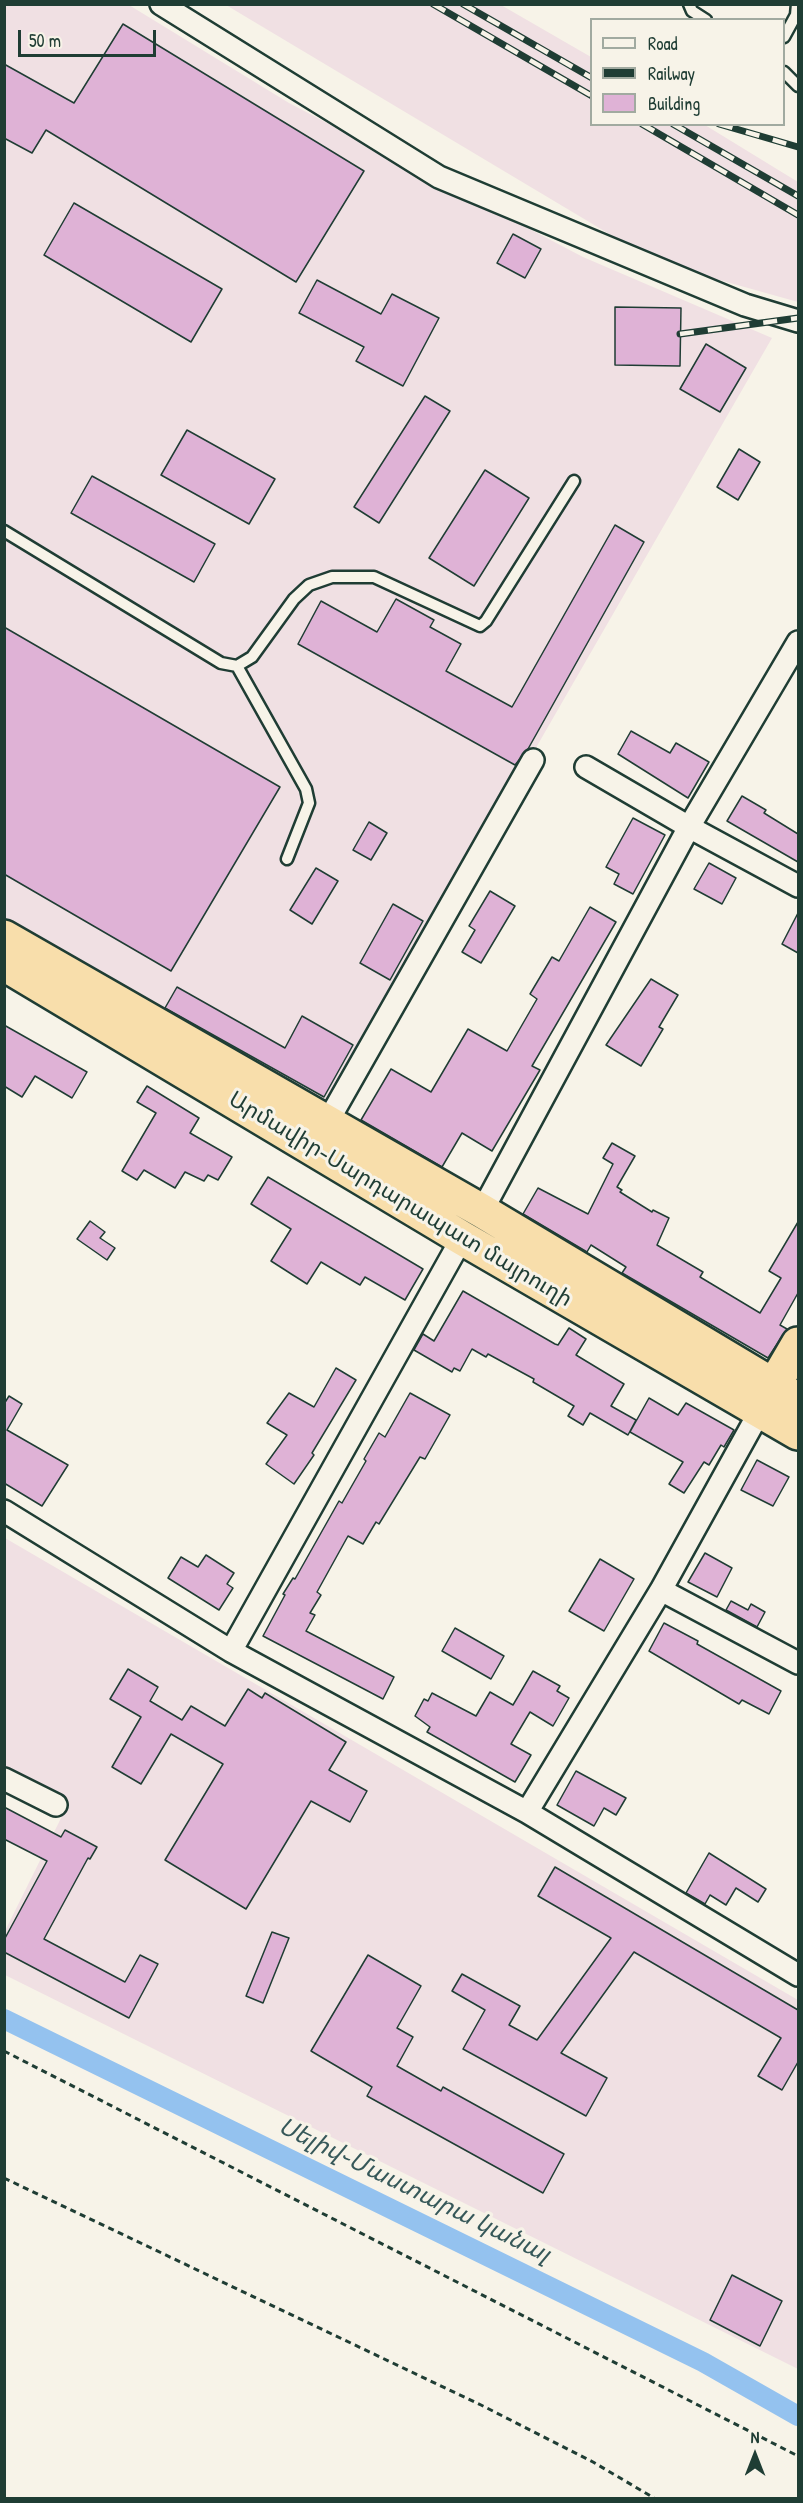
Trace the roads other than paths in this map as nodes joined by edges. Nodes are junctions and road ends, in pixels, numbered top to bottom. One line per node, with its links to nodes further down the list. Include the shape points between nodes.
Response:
1 (161, 4): 8 (street, via 439,177 745,305)
2 (689, 4): 4 (lane)
3 (797, 4): 5 (lane, via 796,15)
4 (703, 18)
5 (785, 34)
6 (785, 74): 7 (lane)
7 (798, 86)
8 (798, 321)
9 (574, 480): 12 (lane, via 480,626 374,577 332,577 309,585 294,599 252,657)
10 (4, 531): 12 (lane, via 221,663)
11 (798, 642): 15 (street)
12 (237, 666): 16 (lane, via 306,789 309,803)
13 (532, 760): 20 (street)
14 (586, 767): 15 (street)
15 (689, 827): 17 (street); 21 (street)
16 (287, 858)
17 (798, 886)
18 (4, 937): 20 (highway, Արմավիր-Սարդարապատ մայրուղի)
19 (4, 964): 22 (highway, Արմավիր-Սարդարապատ մայրուղի)
20 (328, 1121): 21 (highway, Արմավիր-Սարդարապատ մայրուղի)
21 (482, 1211): 24 (highway, Արմավիր-Սարդարապատ մայրուղի)
22 (462, 1238): 24 (highway, Արմավիր-Սարդարապատ մայրուղի); 28 (street)
23 (798, 1344): 24 (highway)
24 (777, 1399): 25 (highway, Արմավիր-Սարդարապատ մայրուղի); 27 (street)
25 (798, 1433)
26 (4, 1511): 28 (street)
27 (661, 1590): 29 (street); 32 (street)
28 (231, 1651): 32 (street)
29 (798, 1664)
30 (4, 1779): 31 (street)
31 (56, 1805)
32 (527, 1812): 33 (street)
33 (798, 1975)

